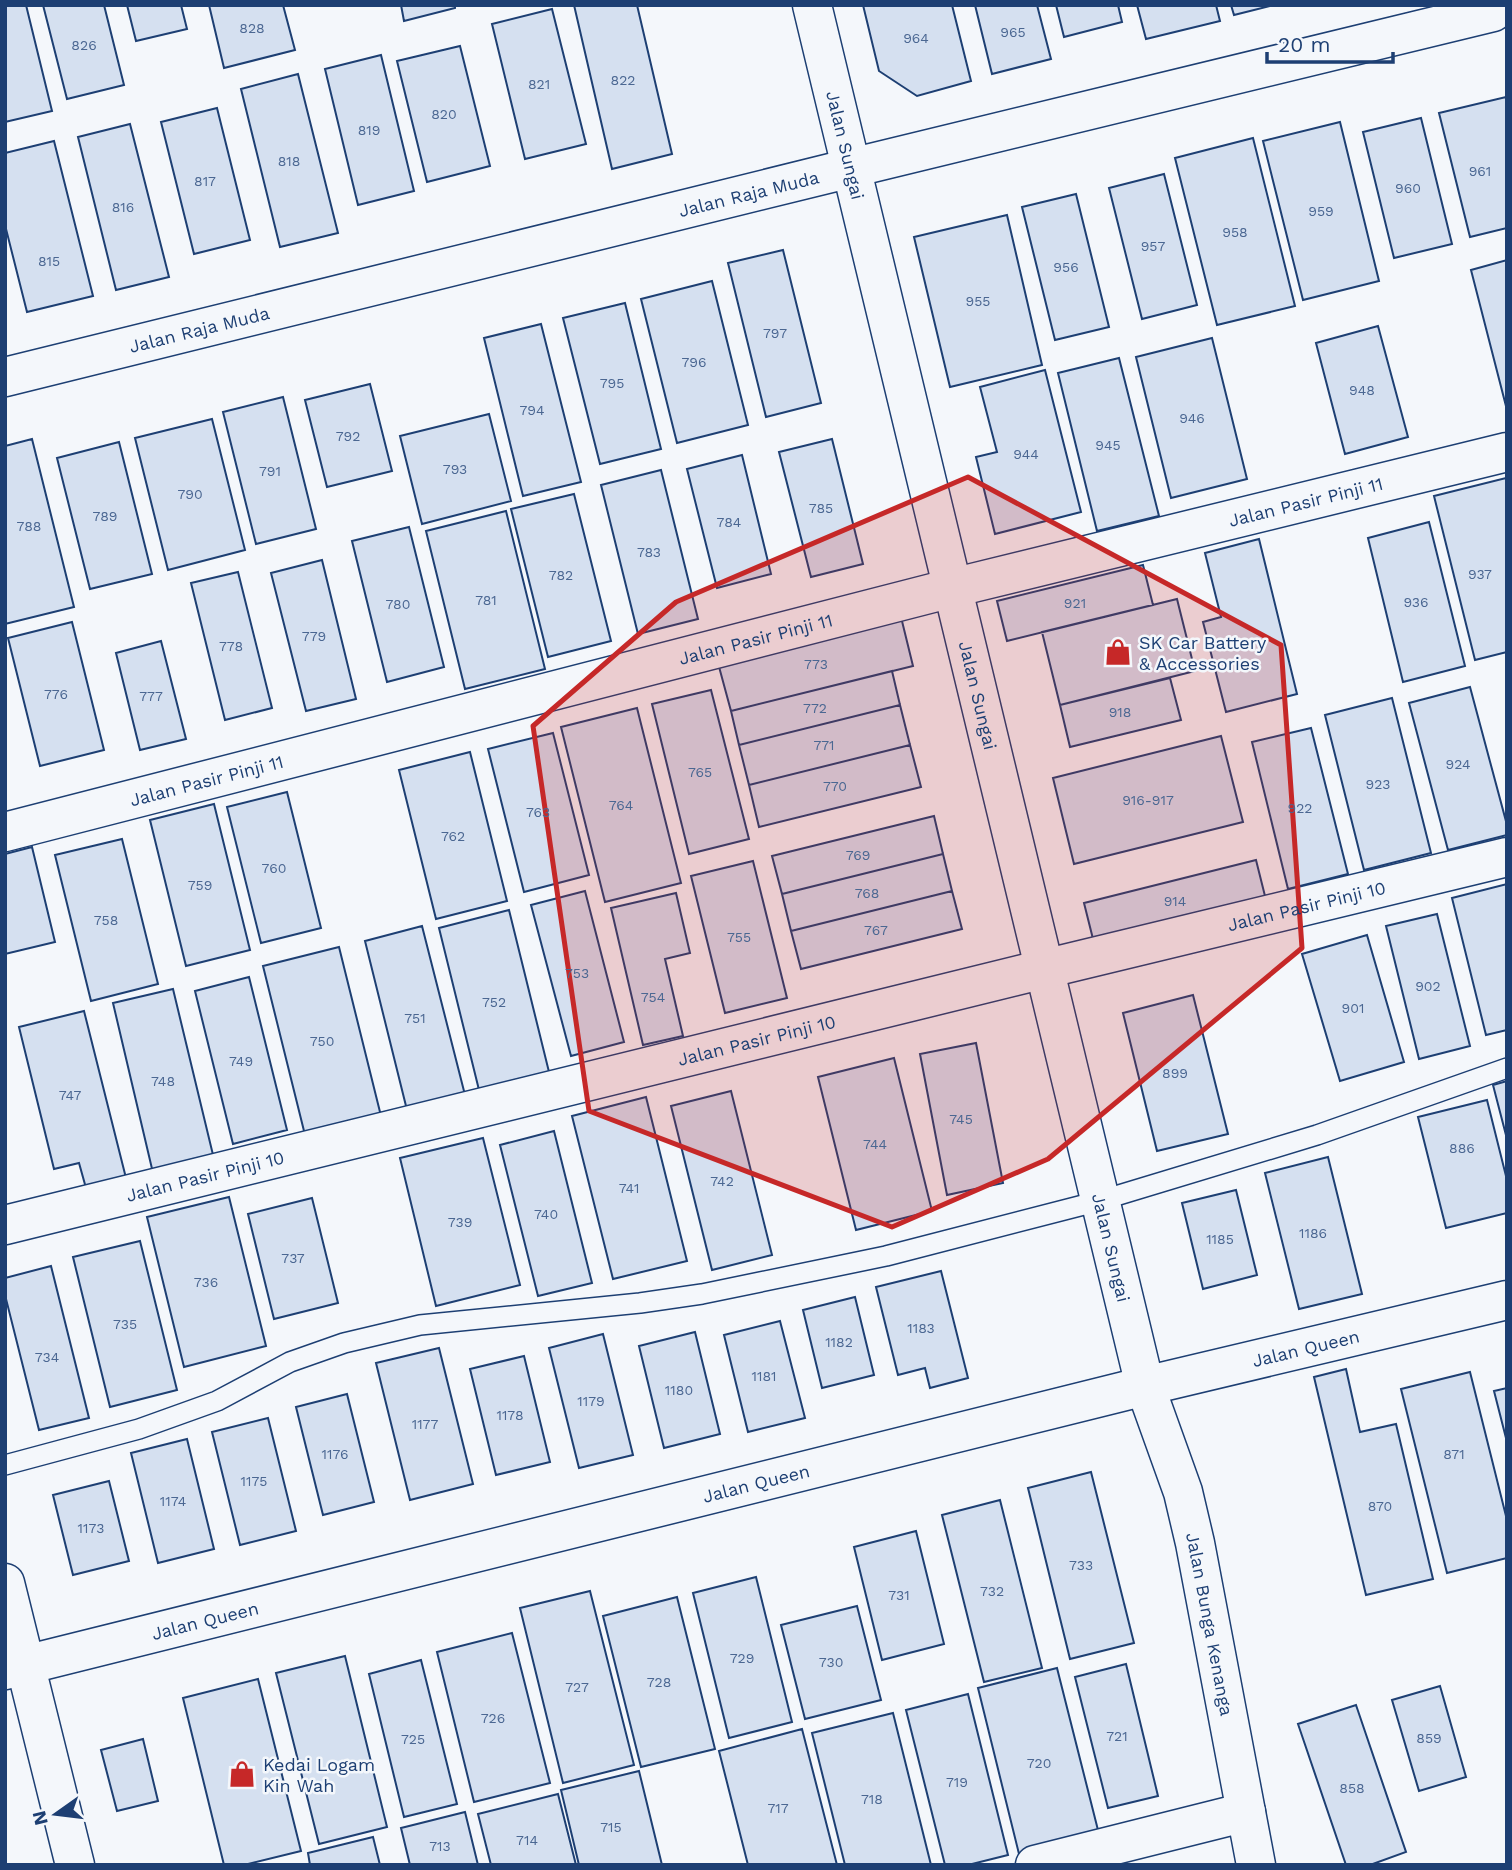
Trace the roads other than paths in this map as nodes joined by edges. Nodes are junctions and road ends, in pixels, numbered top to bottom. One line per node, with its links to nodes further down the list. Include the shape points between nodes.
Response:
1 (812, 5): 3 (street, Jalan Sungai)
2 (1493, 12): 3 (street, Jalan Raja Muda)
3 (851, 168): 4 (street, Jalan Raja Muda); 6 (street, Jalan Sungai)
4 (5, 377)
5 (1507, 452): 6 (street, Jalan Pasir Pinji 11)
6 (952, 588): 7 (street, Jalan Pasir Pinji 11); 9 (street, Jalan Sungai)
7 (5, 832)
8 (1507, 857): 9 (street, Jalan Pasir Pinji 10)
9 (1044, 969): 11 (street, Jalan Sungai); 12 (street, Jalan Pasir Pinji 10)
10 (1507, 1068): 11 (lane, via 1317,1135)
11 (1099, 1201): 14 (street, Jalan Sungai); 15 (lane, via 886,1256 702,1294 420,1325 344,1343 290,1362 217,1401 139,1429)
12 (5, 1225)
13 (1507, 1300): 14 (street, Jalan Queen)
14 (1145, 1386): 17 (street, Jalan Queen); 18 (street, Jalan Bunga Kenanga, via 1183,1492)
15 (5, 1465)
16 (5, 1583): 17 (street)
17 (15, 1667): 19 (street)
18 (1246, 1812): 20 (street); 21 (street, Jalan Bunga Kenanga)
19 (75, 1865)
20 (1035, 1865)
21 (1256, 1865)

